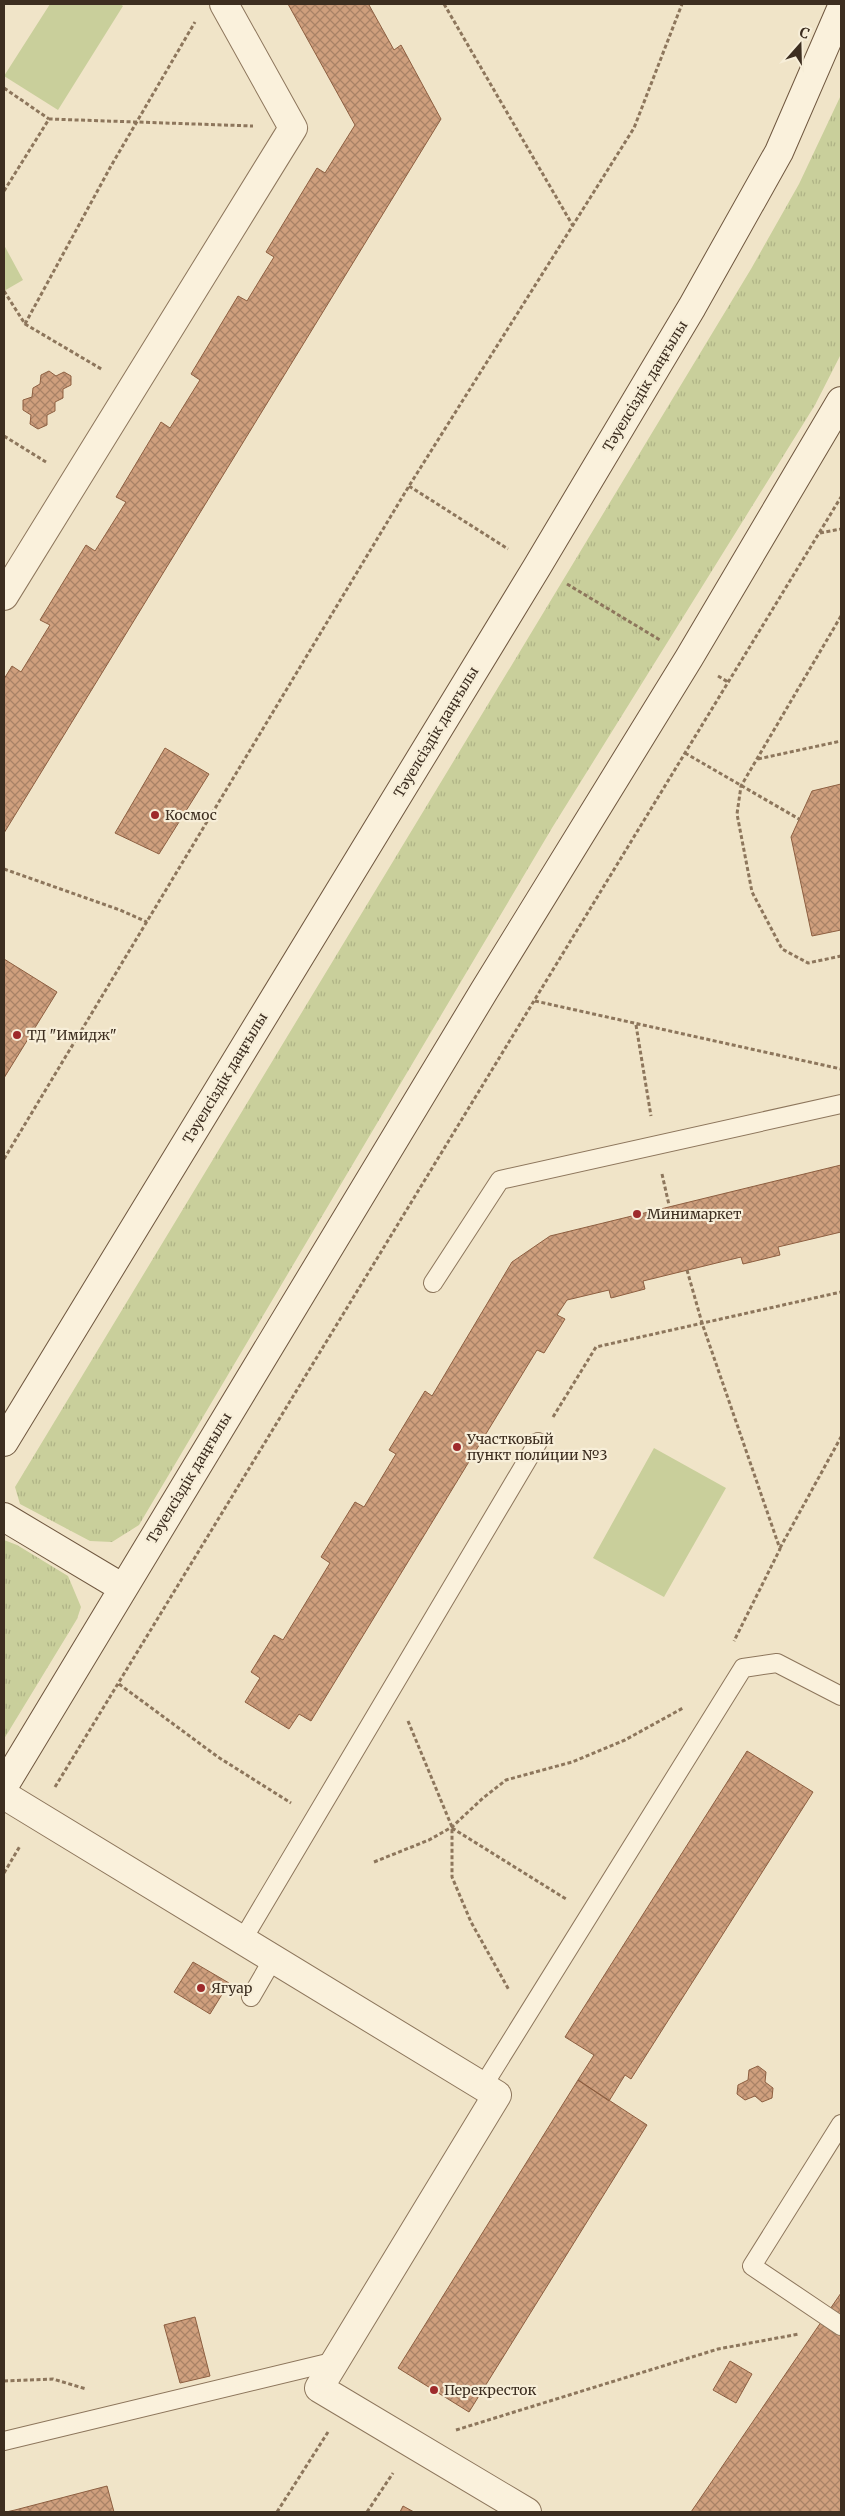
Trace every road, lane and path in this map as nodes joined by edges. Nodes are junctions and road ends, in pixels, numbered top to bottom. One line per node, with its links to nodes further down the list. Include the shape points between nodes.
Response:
1 (224, 4): 9 (street)
2 (444, 4): 11 (path)
3 (682, 4): 11 (path, via 634,128)
4 (841, 9): 44 (street, Тәуелсіздік даңғылы, via 779,152 692,307)
5 (196, 21): 8 (path)
6 (4, 88): 7 (path)
7 (49, 119): 8 (path); 10 (path)
8 (137, 122): 9 (path); 13 (path)
9 (293, 128): 14 (street)
10 (4, 191)
11 (573, 226): 18 (path)
12 (4, 292): 13 (path)
13 (25, 324): 14 (path)
14 (132, 388): 17 (street)
15 (837, 418): 48 (street, Тәуелсіздік даңғылы)
16 (4, 436): 17 (path)
17 (77, 480): 24 (street)
18 (409, 486): 22 (path); 33 (path)
19 (841, 497): 21 (path)
20 (841, 529): 21 (path)
21 (819, 534): 28 (path)
22 (513, 552)
23 (558, 579): 26 (path)
24 (4, 596)
25 (841, 616): 29 (path)
26 (665, 644)
27 (841, 741): 29 (path)
28 (685, 753): 30 (path); 35 (path)
29 (757, 759): 30 (path)
30 (741, 786): 31 (path); 34 (path, via 737,814 752,892 782,949 808,963)
31 (799, 819)
32 (4, 869): 33 (path)
33 (147, 922): 38 (path)
34 (841, 956)
35 (535, 1001): 36 (path); 50 (path)
36 (841, 1069)
37 (841, 1104): 40 (lane, via 500,1180)
38 (4, 1159)
39 (687, 1270): 42 (path)
40 (433, 1283)
41 (841, 1292): 42 (path)
42 (702, 1323): 45 (path, via 596,1347); 47 (path)
43 (841, 1437): 47 (path)
44 (4, 1442)
45 (538, 1442): 51 (lane)
46 (4, 1517): 48 (street)
47 (780, 1549): 49 (path)
48 (123, 1588): 54 (street, Тәуелсіздік даңғылы)
49 (731, 1646)
50 (119, 1684): 56 (path); 57 (path, via 218,1757)
51 (393, 1686): 57 (lane); 58 (path)
52 (841, 1696): 53 (lane, via 777,1663 742,1668)
53 (722, 1701): 58 (path, via 704,1700 581,1758 506,1780); 61 (lane)
54 (4, 1786)
55 (4, 1795): 56 (street)
56 (38, 1816): 60 (path); 62 (street)
57 (314, 1819): 62 (lane)
58 (452, 1827): 59 (path); 61 (path); 65 (path, via 452,1877 471,1922 503,1982)
59 (374, 1862)
60 (4, 1873)
61 (590, 1914): 65 (lane)
62 (242, 1939): 63 (street)
63 (273, 1959): 64 (lane); 66 (street)
64 (251, 1997)
65 (528, 2014): 66 (lane)
66 (483, 2086): 70 (street, via 498,2095)
67 (841, 2124): 68 (lane, via 752,2266)
68 (841, 2326)
69 (803, 2334): 75 (path, via 718,2349)
70 (336, 2361): 73 (street, via 319,2388); 74 (lane)
71 (4, 2381): 72 (path, via 52,2379)
72 (89, 2390)
73 (346, 2404): 75 (street); 76 (path)
74 (4, 2442)
75 (412, 2444): 77 (path); 78 (street)
76 (278, 2512)
77 (367, 2512)
78 (527, 2512)

